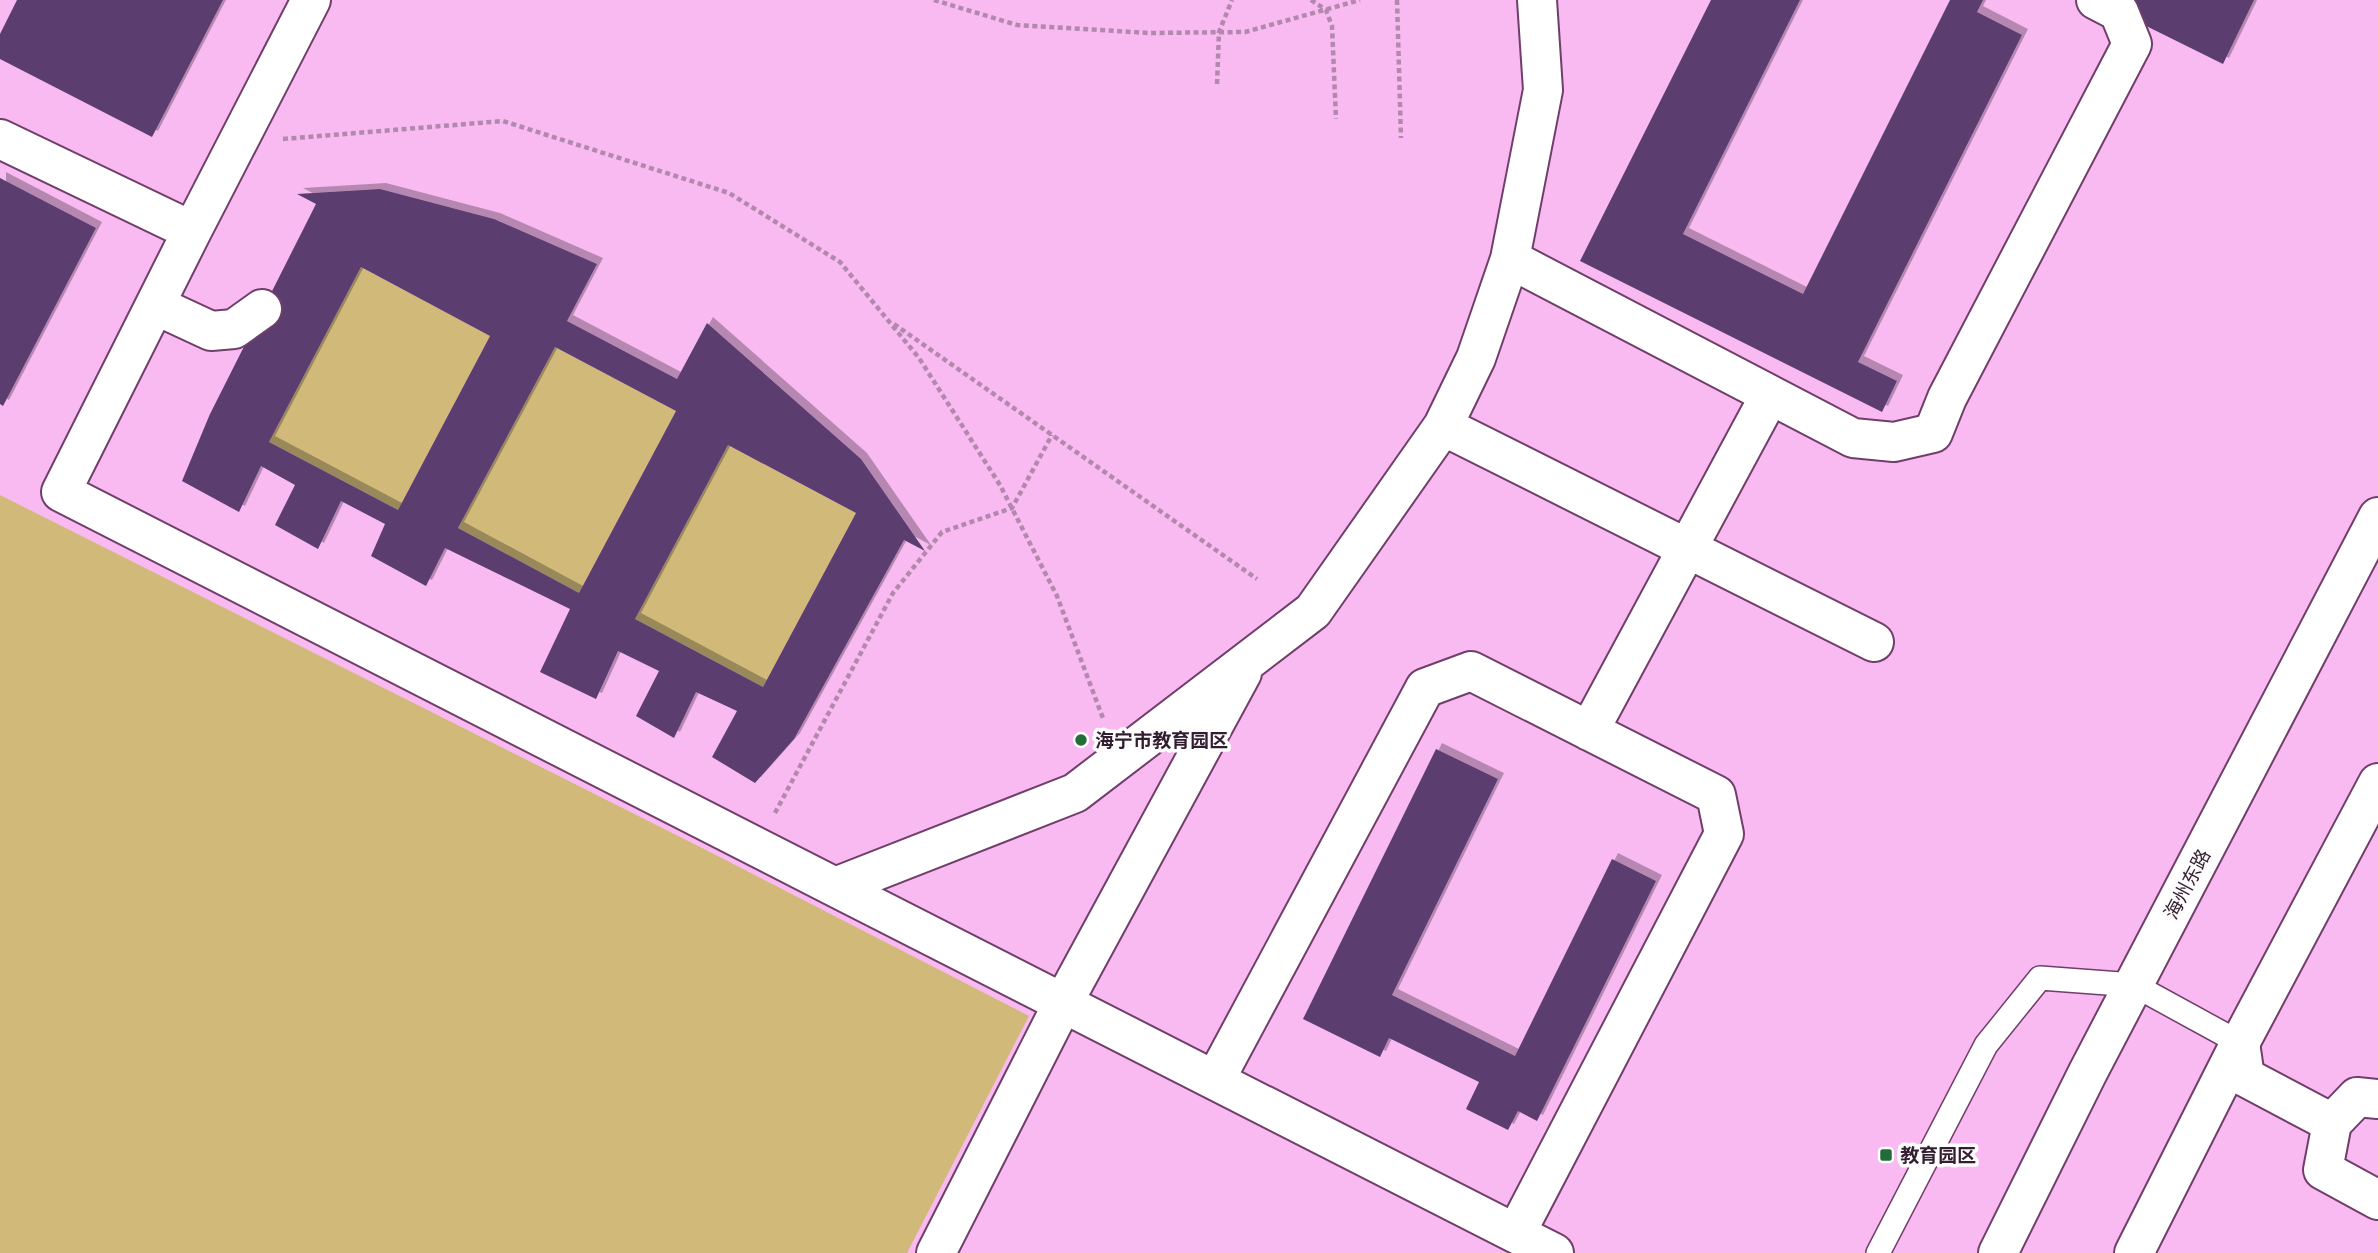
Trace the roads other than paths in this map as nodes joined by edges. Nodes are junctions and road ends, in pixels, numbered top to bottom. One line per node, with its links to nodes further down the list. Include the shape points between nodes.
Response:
1 (311, 0): 5 (street)
2 (1537, 0): 6 (street, via 1543,90)
3 (2096, 0): 9 (street, via 2119,12 2132,44 1933,433 1894,442 1853,438)
4 (0, 139): 5 (street)
5 (192, 231): 7 (street)
6 (1510, 259): 9 (street); 10 (street, via 1476,358)
7 (155, 305): 8 (street, via 211,331 234,329); 16 (street, via 61,492)
8 (262, 309)
9 (1770, 395): 14 (street)
10 (1443, 426): 12 (street); 13 (street, via 1313,611)
11 (2378, 517): 17 (street, 海州东路)
12 (1874, 642)
13 (1248, 660): 16 (street, via 1075,793); 18 (street)
14 (1589, 731): 20 (street, via 1471,671 1425,688); 24 (street, via 1716,795 1724,834)
15 (2378, 783): 19 (street)
16 (835, 887): 18 (street)
17 (2134, 985): 19 (lane); 27 (lane, via 2040,978 1986,1045); 28 (street, 海州东路)
18 (1063, 1003): 20 (street); 25 (street)
19 (2240, 1043): 22 (street, via 2245,1077); 29 (street)
20 (1215, 1080): 24 (street)
21 (2378, 1099): 22 (street, via 2357,1097)
22 (2332, 1123): 23 (street, via 2323,1170)
23 (2378, 1200)
24 (1516, 1233): 26 (street)
25 (936, 1253)
26 (1554, 1253)
27 (1878, 1253)
28 (1998, 1253)
29 (2134, 1253)

